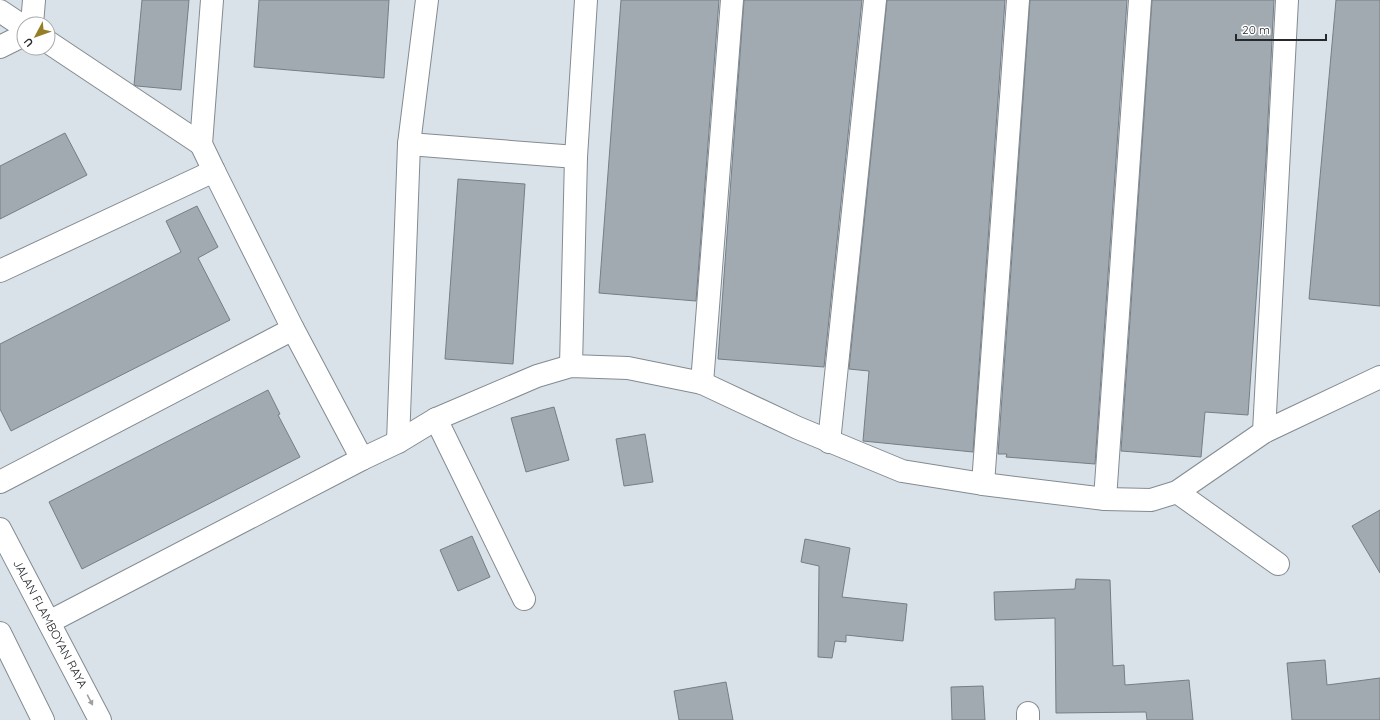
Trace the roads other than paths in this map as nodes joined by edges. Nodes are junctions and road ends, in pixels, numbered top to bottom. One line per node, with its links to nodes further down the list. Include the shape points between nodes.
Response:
1 (34, 0): 11 (street)
2 (212, 0): 16 (street)
3 (427, 0): 17 (street)
4 (586, 0): 18 (street)
5 (732, 0): 24 (street)
6 (875, 0): 28 (street)
7 (1018, 0): 31 (street)
8 (1140, 0): 33 (street)
9 (1287, 0): 26 (street)
10 (0, 11): 12 (street)
11 (33, 16)
12 (16, 22)
13 (16, 39): 14 (street)
14 (0, 47)
15 (56, 47): 16 (street)
16 (201, 144): 19 (street)
17 (409, 144): 18 (street); 27 (street)
18 (576, 157): 22 (street)
19 (214, 171): 20 (street); 21 (street)
20 (0, 271)
21 (293, 329): 29 (street); 30 (street)
22 (571, 366): 24 (street, via 628,368); 25 (street, via 537,376)
23 (1380, 377): 26 (street)
24 (702, 383): 28 (street)
25 (436, 419): 27 (street); 36 (street)
26 (1264, 432): 32 (street)
27 (398, 442): 29 (street)
28 (829, 442): 31 (street, via 902,471)
29 (362, 459): 37 (street)
30 (0, 482)
31 (983, 484): 33 (street)
32 (1177, 492): 33 (street, via 1151,500); 35 (street)
33 (1105, 499)
34 (0, 529): 37 (street, JALAN FLAMBOYAN RAYA)
35 (1278, 564)
36 (524, 599)
37 (49, 622): 40 (street, JALAN FLAMBOYAN RAYA, one-way to 40)
38 (1, 637): 39 (street)
39 (43, 720)
40 (100, 720)

